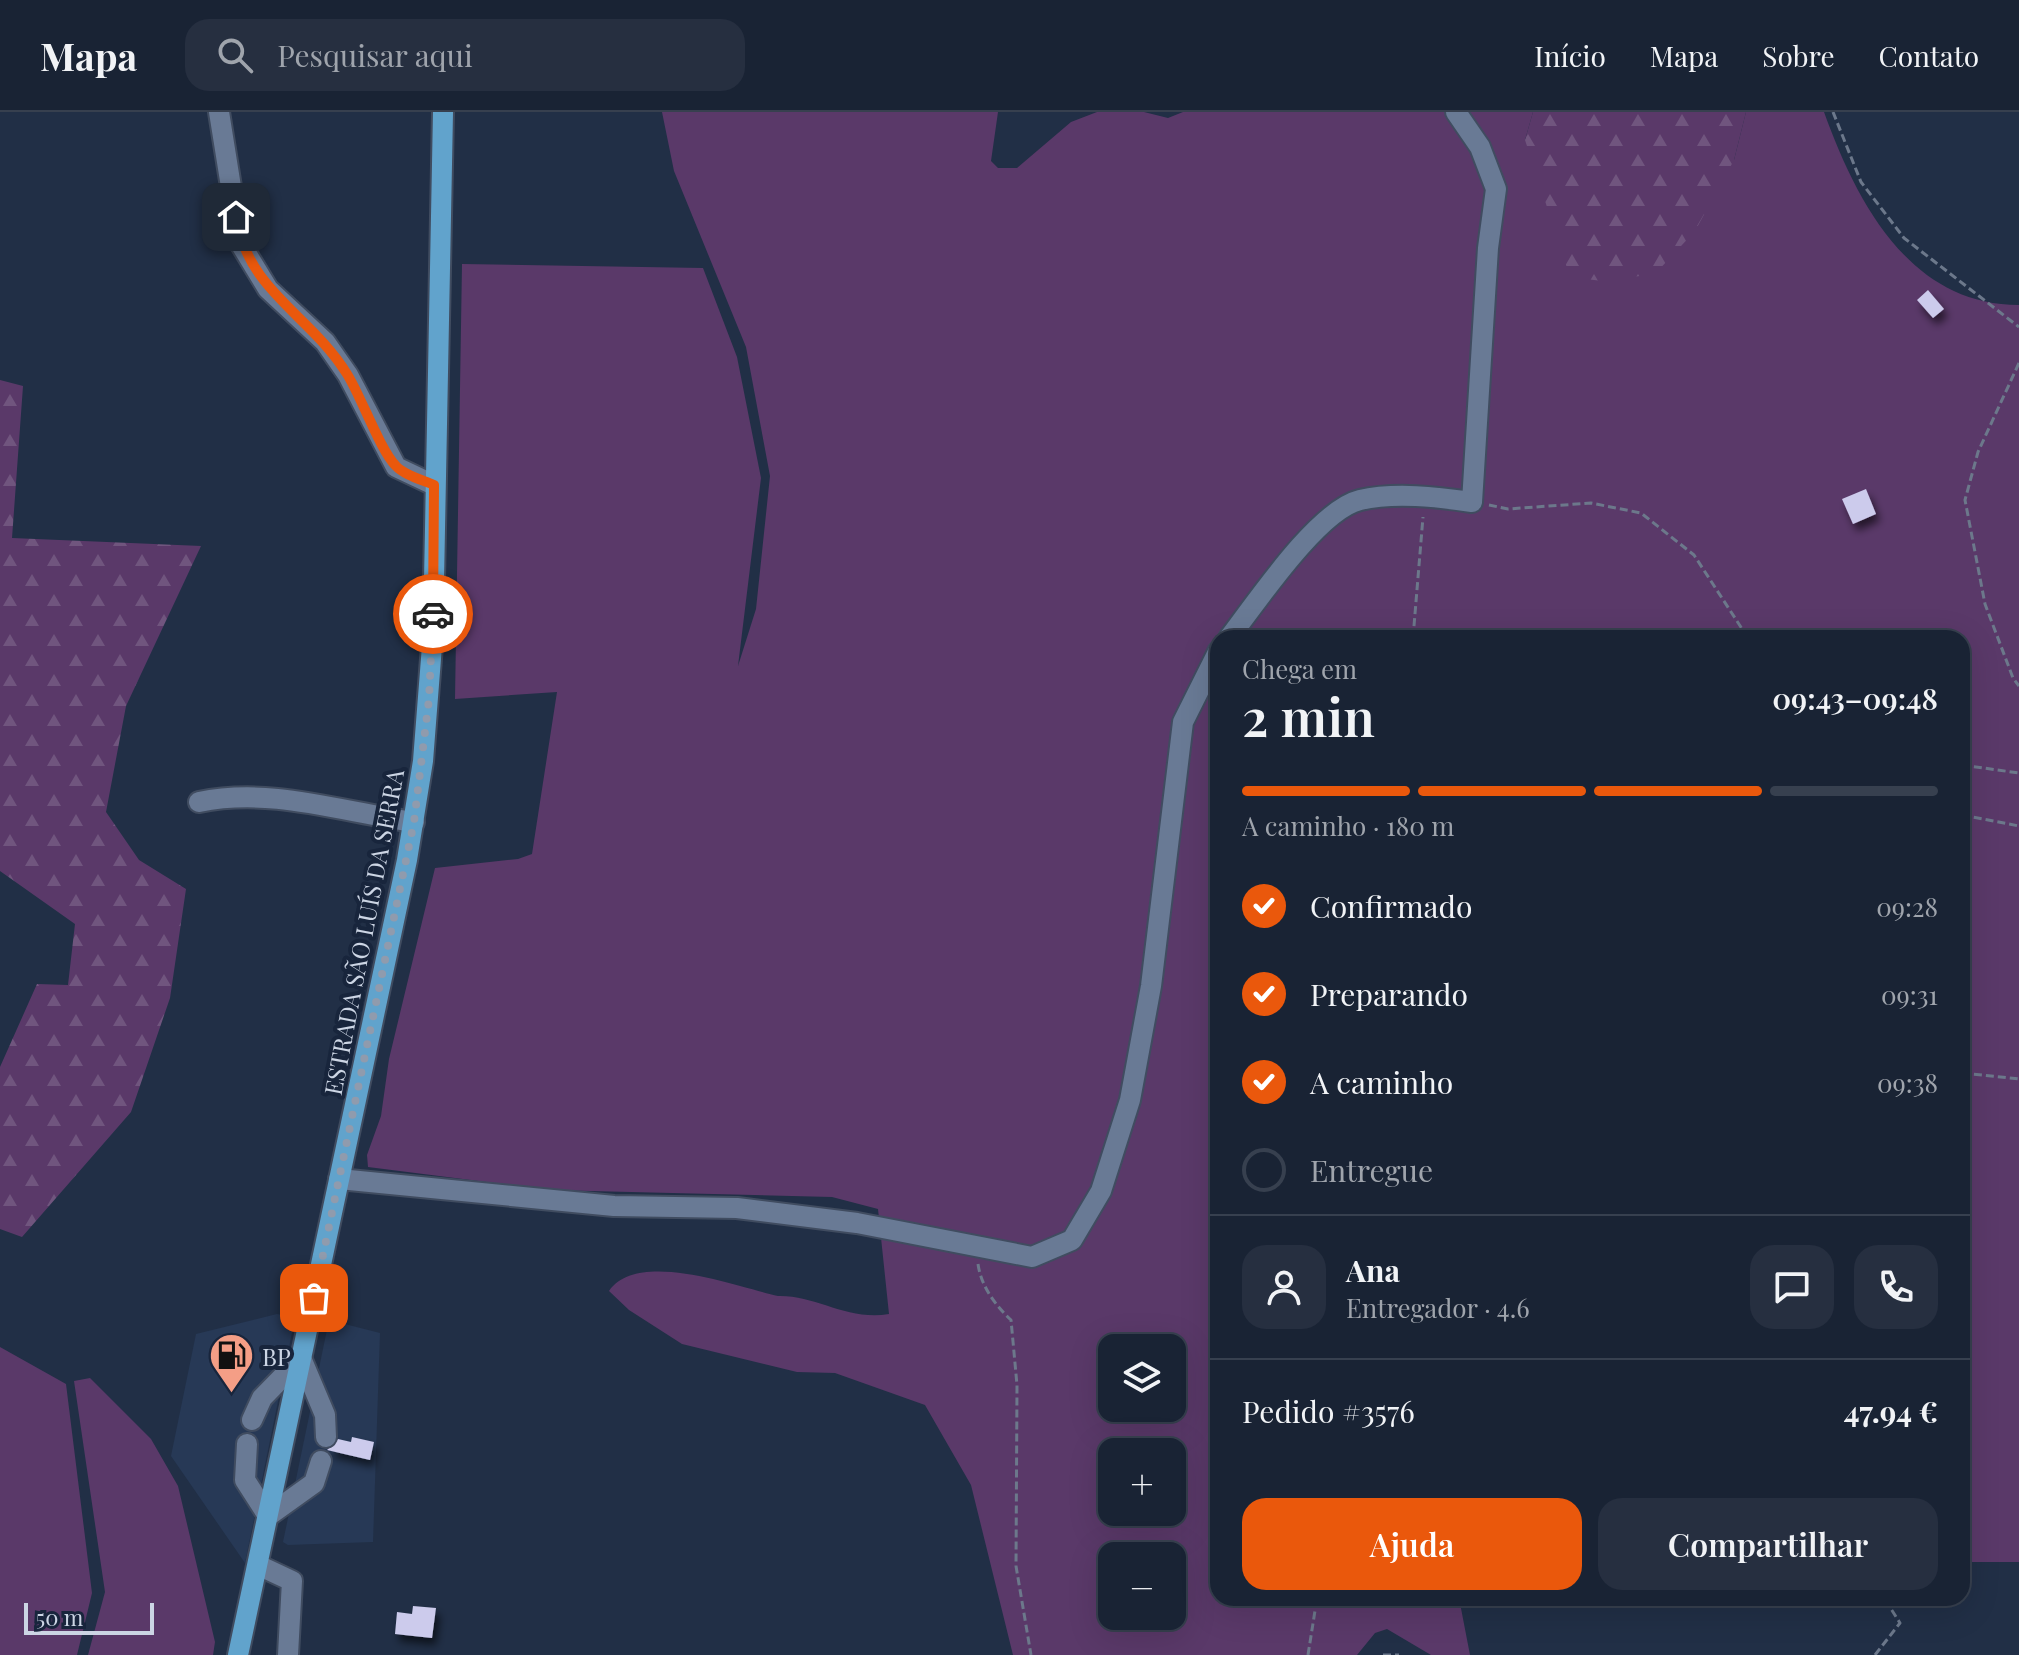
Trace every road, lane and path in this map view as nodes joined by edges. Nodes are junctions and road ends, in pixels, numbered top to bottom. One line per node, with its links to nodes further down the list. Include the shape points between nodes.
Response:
1 (219, 112): 7 (street, via 240,243 268,289 325,342 348,375 396,467)
2 (443, 112): 7 (main road, ESTRADA SÃO LUÍS DA SERRA)
3 (1456, 112): 9 (street, via 1480,147 1496,189)
4 (1833, 112): 5 (path, via 1861,182 1904,238)
5 (2019, 327)
6 (2019, 363): 14 (path, via 1978,452 1965,500 1985,604)
7 (434, 485): 19 (main road, ESTRADA SÃO LUÍS DA SERRA, via 429,699)
8 (1425, 497): 9 (street); 10 (street, via 1358,500 1308,535); 11 (path)
9 (1472, 502): 12 (path, via 1508,509 1591,503 1641,513 1694,555)
10 (1235, 630)
11 (1414, 630)
12 (1743, 630)
13 (1210, 668): 24 (street, via 1183,722 1151,986 1130,1100 1101,1191 1072,1240 1032,1257)
14 (2019, 686)
15 (1970, 766): 16 (path)
16 (2019, 773)
17 (199, 802): 19 (street, via 228,796 298,800)
18 (1970, 817): 20 (path)
19 (414, 822): 23 (main road, ESTRADA SÃO LUÍS DA SERRA)
20 (2019, 826)
21 (1970, 1074): 22 (path)
22 (2019, 1079)
23 (339, 1179): 24 (street, via 614,1206 737,1208 857,1223); 25 (main road, ESTRADA SÃO LUÍS DA SERRA)
24 (977, 1248): 36 (path, via 980,1278 1011,1320 1017,1385 1016,1566)
25 (301, 1358): 26 (street, via 262,1398); 27 (street, via 325,1415); 30 (main road, ESTRADA SÃO LUÍS DA SERRA)
26 (252, 1420)
27 (326, 1437)
28 (247, 1444): 30 (street, via 245,1480)
29 (321, 1461): 30 (street, via 314,1483)
30 (268, 1516): 31 (main road, ESTRADA SÃO LUÍS DA SERRA)
31 (258, 1565): 34 (main road, ESTRADA SÃO LUÍS DA SERRA); 35 (street, via 292,1581 298,1624)
32 (1316, 1606): 37 (path)
33 (1889, 1606): 40 (path, via 1900,1623)
34 (238, 1655)
35 (288, 1655)
36 (1031, 1655)
37 (1308, 1655)
38 (1383, 1655): 39 (path)
39 (1399, 1655)
40 (1875, 1655)

